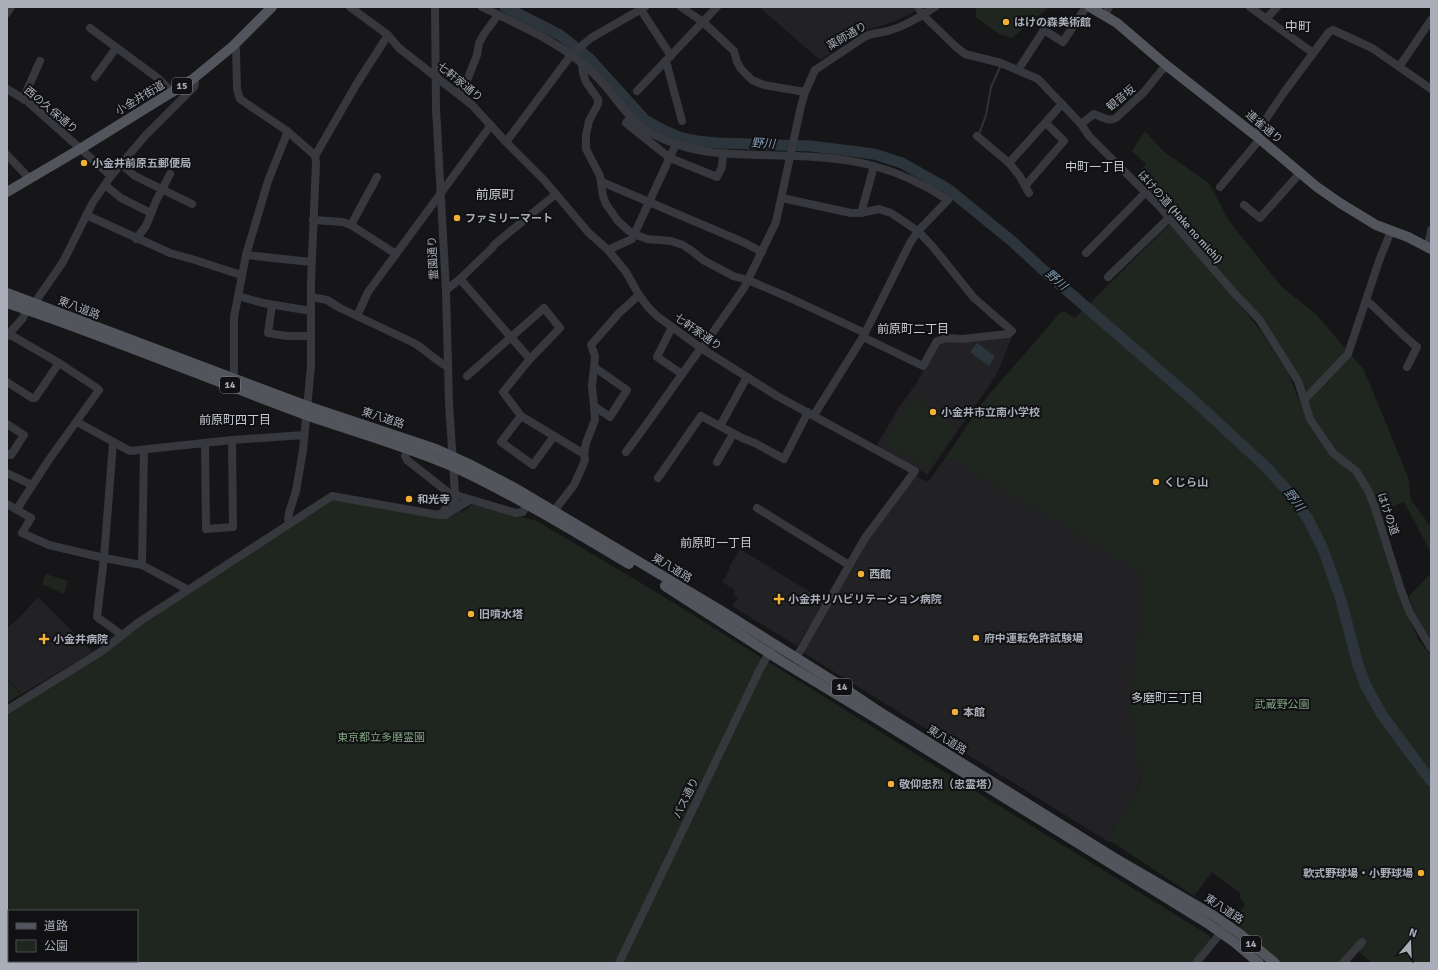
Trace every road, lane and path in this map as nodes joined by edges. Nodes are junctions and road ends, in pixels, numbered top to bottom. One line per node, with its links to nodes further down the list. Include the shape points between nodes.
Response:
1 (11, 7): 16 (street)
2 (272, 7): 24 (main road, 小金井街道 / 15)
3 (350, 7): 23 (street, 七軒家通り)
4 (435, 7): 35 (street, 霊園通り)
5 (482, 7): 17 (street)
6 (681, 7): 21 (street)
7 (717, 7): 21 (street)
8 (918, 7): 18 (street, はけの道 (Hake no michi))
9 (935, 7): 18 (street, 薬師通り)
10 (1086, 7): 33 (street, via 1063,42 1044,30)
11 (1090, 7): 15 (main road, 連雀通り)
12 (1250, 7): 19 (street)
13 (1277, 7): 19 (street)
14 (642, 8): 27 (street, via 589,40); 28 (street)
15 (1107, 11): 31 (main road, 連雀通り, via 1117,23)
16 (7, 13)
17 (498, 15): 27 (street, via 552,41); 42 (street, via 479,43 477,55)
18 (923, 15): 33 (street, はけの道 (Hake no michi), via 964,54); 40 (street, 薬師通り, via 891,30 874,32 866,36 815,70)
19 (1266, 19): 26 (street)
20 (1431, 20): 32 (street)
21 (703, 22): 28 (street); 40 (street, via 734,51 741,69 752,80 764,85)
22 (90, 28): 25 (street)
23 (388, 35): 35 (street, 七軒家通り, via 399,48); 58 (street)
24 (233, 46): 36 (main road, 小金井街道 / 15); 50 (street, via 236,48 237,89 240,99)
25 (116, 48): 34 (street); 41 (street, via 159,79)
26 (1313, 53): 32 (street, via 1333,30 1372,48); 52 (street, via 1285,91)
27 (571, 55): 30 (street); 53 (street)
28 (668, 58): 39 (street); 46 (street)
29 (40, 61): 43 (street)
30 (582, 64): 45 (street, via 595,75); 69 (street, via 586,82 598,100 589,121 586,149)
31 (1166, 65): 48 (street, 観音坂, via 1144,92 1116,118 1105,119 1094,114); 52 (main road, 連雀通り)
32 (1399, 67): 38 (street)
33 (1018, 70): 44 (street, はけの道 (Hake no michi), via 1038,79)
34 (95, 77)
35 (436, 77): 42 (street, 七軒家通り); 75 (street, 霊園通り)
36 (194, 79): 41 (main road, 小金井街道 / 15); 61 (street, via 194,87)
37 (7, 89): 43 (street, 西の久保通り)
38 (1431, 89)
39 (637, 91)
40 (805, 92): 59 (street)
41 (172, 93): 55 (main road, 小金井街道 / 15)
42 (459, 94): 49 (street, 七軒家通り)
43 (23, 99): 55 (street, 西の久保通り)
44 (1062, 104): 47 (street); 48 (street, はけの道 (Hake no michi))
45 (631, 117): 54 (street, via 657,136); 60 (street, via 626,123)
46 (682, 121)
47 (1046, 123): 62 (street); 71 (street, via 1064,141)
48 (1081, 124): 76 (street, はけの道 (Hake no michi), via 1089,136)
49 (491, 125): 53 (street, 七軒家通り); 75 (street)
50 (287, 131): 58 (street); 99 (street, via 268,182)
51 (977, 136): 62 (street)
52 (1258, 137): 64 (main road, 連雀通り); 72 (street)
53 (506, 142): 77 (street, 七軒家通り)
54 (676, 144): 56 (street, via 696,151); 60 (street)
55 (80, 149): 66 (street, 西の久保通り); 68 (main road, 小金井街道 / 15)
56 (723, 154): 59 (street); 60 (street, via 722,167 717,177)
57 (7, 155): 68 (street)
58 (315, 156): 87 (street)
59 (790, 156): 63 (street, via 842,160); 79 (street)
60 (670, 158): 80 (street)
61 (121, 164): 66 (street); 73 (street, via 135,176)
62 (1009, 164): 71 (street)
63 (874, 166): 84 (street); 90 (street, via 910,178 948,200)
64 (1300, 173): 82 (street, via 1260,218); 91 (main road, 連雀通り, via 1340,203)
65 (170, 174): 73 (street)
66 (111, 176): 70 (street)
67 (376, 177): 88 (street)
68 (29, 178): 74 (main road, 小金井街道 / 15)
69 (602, 182): 80 (street); 92 (street, via 606,204 618,221)
70 (105, 185): 83 (street, via 120,198); 85 (street)
71 (1026, 185): 78 (street)
72 (1220, 187)
73 (162, 189): 81 (street); 83 (street)
74 (7, 192)
75 (441, 192): 98 (street); 105 (street, 霊園通り)
76 (1145, 193): 86 (street, はけの道 (Hake no michi)); 97 (street)
77 (556, 194): 95 (street, 七軒家通り, via 588,232); 103 (street, via 495,244)
78 (1029, 194)
79 (782, 198): 84 (street); 96 (street, via 776,222)
80 (649, 202): 92 (street); 96 (street)
81 (192, 204)
82 (1244, 205)
83 (151, 213): 93 (street, via 146,226)
84 (861, 213): 90 (street, via 879,209 891,213)
85 (86, 215): 93 (street); 113 (street, via 63,262)
86 (1168, 219): 102 (street); 132 (street, はけの道 (Hake no michi), via 1259,319 1298,381)
87 (314, 220): 88 (street); 100 (street)
88 (351, 225): 98 (street)
89 (1431, 230): 94 (street)
90 (918, 231): 118 (street); 118 (street, via 974,298 1012,331 1008,334 947,338 937,341 923,366)
91 (1391, 231): 94 (main road, 連雀通り); 110 (street)
92 (632, 233): 95 (street, via 632,239); 104 (street, via 647,239 671,241 682,245 716,268)
93 (136, 239): 101 (street, via 170,253)
94 (1429, 248)
95 (608, 250): 107 (street, 七軒家通り, via 626,272)
96 (762, 252): 104 (street)
97 (1086, 253)
98 (396, 254): 115 (street, via 368,292)
99 (246, 255): 100 (street); 101 (street)
100 (312, 262): 109 (street)
101 (241, 275): 108 (street)
102 (1108, 277)
103 (460, 278): 105 (street); 120 (street)
104 (748, 280): 118 (street, via 825,313); 121 (street, via 716,329)
105 (446, 290): 124 (street, 霊園通り)
106 (7, 293): 113 (main road, 東八道路 / 14)
107 (639, 295): 116 (street, 七軒家通り, via 657,316); 125 (street, via 591,345 595,356)
108 (238, 296): 112 (street); 129 (street, via 234,318)
109 (311, 297): 114 (street); 115 (street, via 327,300)
110 (1366, 301): 126 (street, via 1417,347); 132 (street, via 1348,354)
111 (7, 303): 113 (main road, 東八道路 / 14)
112 (272, 305): 114 (street); 119 (street, via 268,333)
113 (31, 307): 117 (street); 129 (main road, 東八道路 / 14); 134 (main road, 東八道路 / 14)
114 (311, 311): 119 (street)
115 (357, 316): 124 (street, via 421,347)
116 (672, 327): 121 (street, 七軒家通り); 127 (street, via 657,357)
117 (8, 335): 123 (street)
118 (864, 335): 135 (street)
119 (310, 336): 134 (street, via 311,366)
120 (511, 337): 122 (street); 122 (street, via 544,308 560,328); 128 (street)
121 (700, 348): 127 (street); 130 (street, 七軒家通り)
122 (530, 359): 136 (street, via 503,392)
123 (59, 363): 131 (street, via 35,398); 137 (street, via 99,390)
124 (448, 367): 151 (street, 霊園通り)
125 (594, 367): 133 (street); 133 (street, via 628,390 610,417)
126 (1407, 367)
127 (682, 374): 148 (street)
128 (467, 376)
129 (232, 378): 134 (main road, 東八道路 / 14)
130 (747, 378): 135 (street, 七軒家通り); 139 (street)
131 (7, 382)
132 (1304, 400): 173 (street, はけの道, via 1310,419 1333,453 1356,471 1368,490 1410,613)
133 (594, 406): 150 (street, via 595,420)
134 (307, 410): 141 (street); 147 (main road, 東八道路 / 14); 151 (main road, 東八道路 / 14)
135 (811, 414): 140 (street, via 784,459); 169 (street, 七軒家通り, via 916,471 879,518)
136 (521, 416): 142 (street); 142 (street, via 501,442 533,465)
137 (77, 422): 144 (street); 156 (street)
138 (7, 424): 149 (street, via 24,435 11,455)
139 (720, 426): 140 (street); 155 (street, via 701,416)
140 (733, 434): 152 (street)
141 (304, 435): 143 (street); 166 (street, via 300,472 288,519)
142 (554, 436): 150 (street)
143 (232, 440): 145 (street); 145 (street, via 233,528 206,529)
144 (113, 443): 146 (street, via 130,452); 167 (street)
145 (205, 443): 146 (street)
146 (144, 450): 168 (street)
147 (407, 450): 153 (main road, 東八道路 / 14); 157 (street, via 407,460)
148 (626, 452)
149 (7, 454)
150 (584, 454): 164 (street, via 585,460 576,481)
151 (452, 456): 153 (street, 霊園通り); 164 (main road, 東八道路 / 14)
152 (717, 462)
153 (454, 468): 157 (street, 霊園通り); 160 (main road, 東八道路 / 14)
154 (7, 473): 156 (street)
155 (658, 478)
156 (32, 485): 163 (street)
157 (455, 495): 158 (street); 161 (street, 霊園通り); 165 (street)
158 (470, 500): 160 (street, via 516,513 523,512); 161 (street)
159 (7, 504): 163 (street)
160 (526, 505): 172 (main road, 東八道路 / 14)
161 (456, 508): 165 (street, via 445,515)
162 (757, 508): 169 (street)
163 (17, 509): 167 (street, via 31,518 22,533 49,545)
164 (554, 511): 172 (main road, 東八道路 / 14, via 720,610)
165 (439, 515): 166 (street, via 332,496)
166 (290, 522): 170 (street)
167 (104, 558): 168 (street); 171 (street, via 97,617)
168 (142, 565): 170 (street)
169 (849, 565): 174 (street, 七軒家通り)
170 (187, 590): 171 (street)
171 (122, 635): 176 (street, via 102,651)
172 (772, 648): 174 (main road, 東八道路 / 14); 175 (main road, 東八道路 / 14); 179 (street, バス通り)
173 (1431, 648)
174 (794, 657): 175 (main road, via 791,659 792,662); 177 (main road, 東八道路 / 14)
175 (829, 690): 177 (main road, 東八道路 / 14)
176 (7, 710)
177 (1225, 929): 180 (street); 181 (main road, 東八道路 / 14); 182 (main road, 東八道路 / 14)
178 (1362, 942): 183 (street)
179 (619, 963)
180 (1196, 963)
181 (1259, 963)
182 (1275, 963)
183 (1343, 963)

